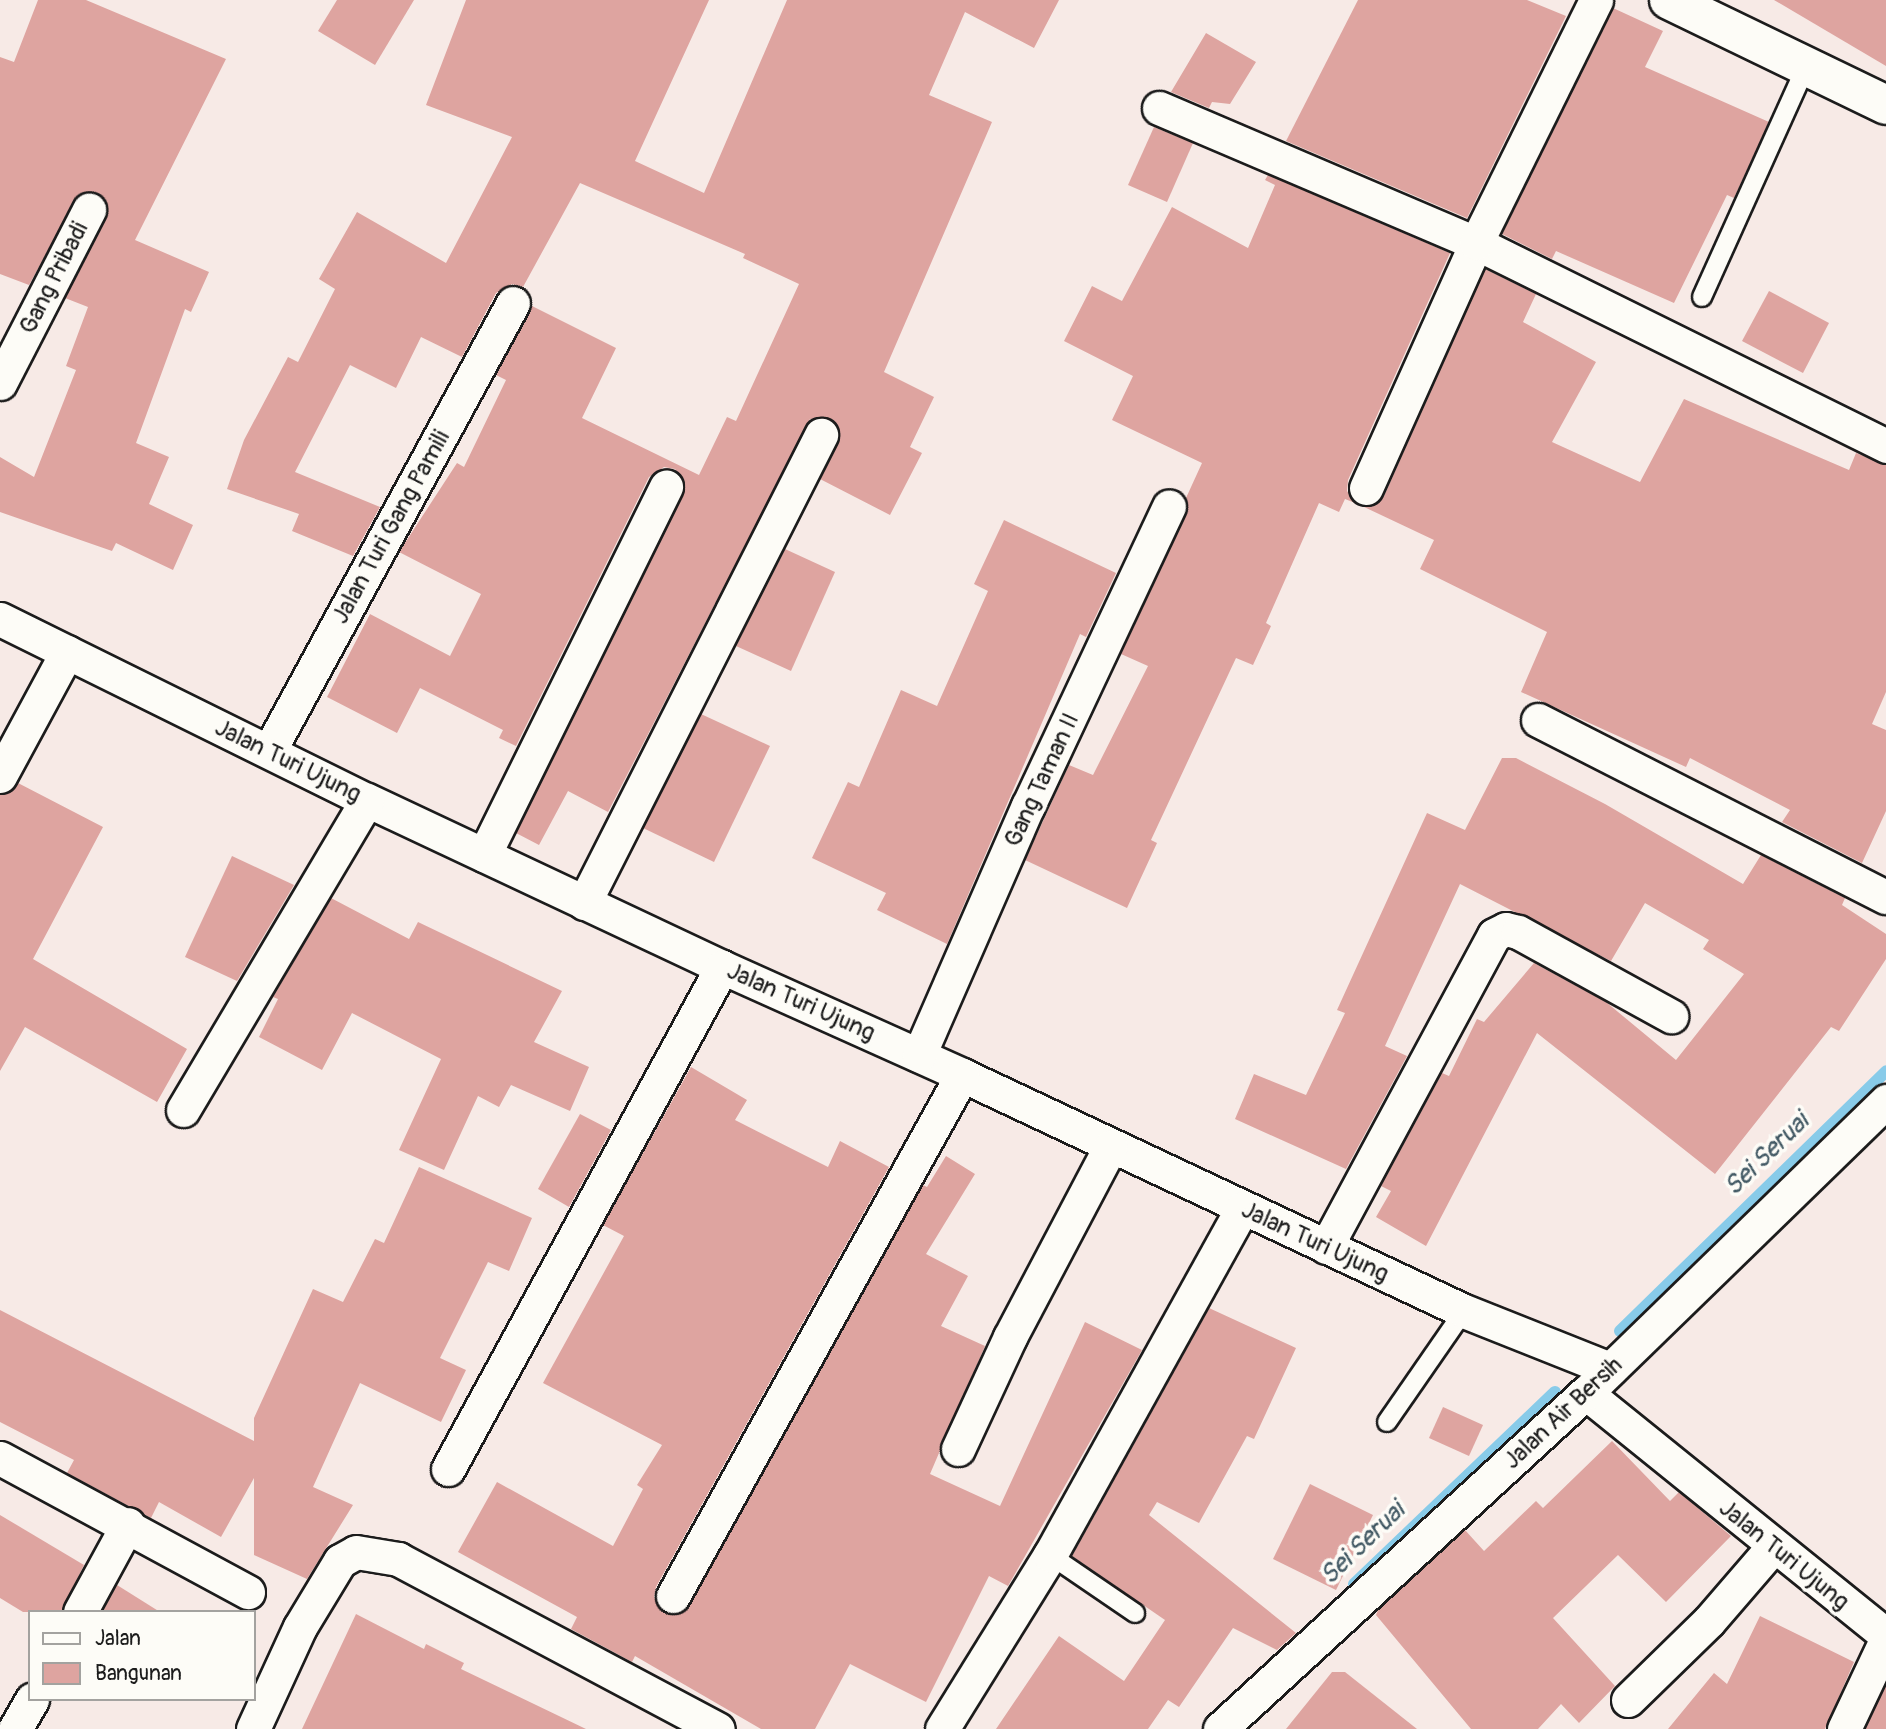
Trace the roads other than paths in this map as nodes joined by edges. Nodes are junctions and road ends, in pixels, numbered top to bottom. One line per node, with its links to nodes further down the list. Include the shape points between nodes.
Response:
1 (1596, 0): 7 (street)
2 (1693, 5): 3 (street)
3 (1806, 67): 4 (street); 8 (lane)
4 (1886, 105)
5 (1160, 108): 7 (street)
6 (89, 211): 10 (street, Gang Pribadi)
7 (1476, 243): 12 (street); 14 (street)
8 (1702, 297)
9 (513, 303): 19 (street, Jalan Turi Gang Pamili)
10 (0, 383)
11 (821, 435): 24 (street)
12 (1886, 446)
13 (666, 486): 22 (street)
14 (1366, 488)
15 (1169, 506): 27 (street, Gang Taman II, via 1028,806)
16 (0, 619): 17 (street, Jalan Turi Ujung)
17 (67, 652): 19 (street, Jalan Turi Ujung); 20 (street)
18 (1538, 720): 23 (street)
19 (269, 751): 21 (street, Jalan Turi Ujung)
20 (0, 776)
21 (367, 800): 22 (street, Jalan Turi Ujung); 30 (street)
22 (484, 855): 24 (street, Jalan Turi Ujung)
23 (1886, 897)
24 (584, 903): 25 (street, Jalan Turi Ujung)
25 (722, 967): 27 (street, Jalan Turi Ujung); 40 (street)
26 (1671, 1016): 33 (street, via 1518,932 1506,929 1494,935)
27 (919, 1055): 28 (street, Jalan Turi Ujung)
28 (962, 1075): 31 (street, Jalan Turi Ujung); 45 (street)
29 (1886, 1101): 35 (street, Jalan Air Bersih)
30 (183, 1110)
31 (1110, 1147): 32 (street, Jalan Turi Ujung); 38 (street)
32 (1242, 1209): 33 (street, Jalan Turi Ujung); 43 (street)
33 (1326, 1247): 34 (street, Jalan Turi Ujung)
34 (1464, 1311): 35 (street, Jalan Turi Ujung); 37 (lane)
35 (1610, 1369): 36 (street, Jalan Air Bersih)
36 (1586, 1393): 42 (street, Jalan Turi Ujung); 51 (street, Jalan Air Bersih)
37 (1387, 1422)
38 (958, 1449)
39 (0, 1458): 41 (street)
40 (448, 1469)
41 (128, 1524): 44 (street); 46 (street)
42 (1772, 1548): 48 (street, Jalan Turi Ujung); 49 (street, via 1709,1621)
43 (1050, 1555): 47 (lane); 55 (street)
44 (248, 1592)
45 (673, 1596)
46 (81, 1610)
47 (1135, 1613)
48 (1886, 1638): 56 (street)
49 (1628, 1700)
50 (31, 1701): 52 (street)
51 (1234, 1725)
52 (15, 1729)
53 (253, 1729): 54 (street, via 300,1627 340,1561 356,1552 398,1559)
54 (718, 1729)
55 (942, 1729)
56 (1844, 1729)

